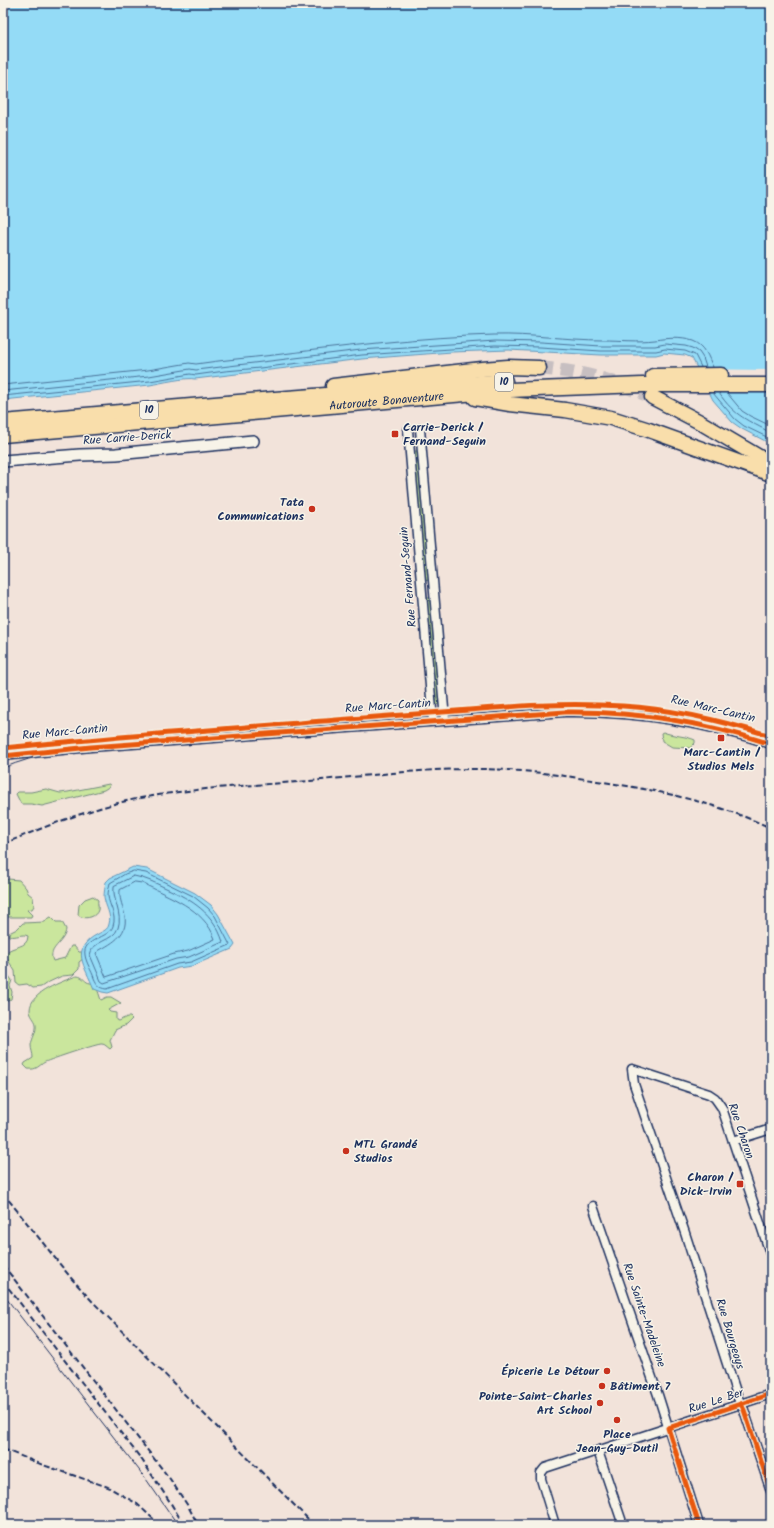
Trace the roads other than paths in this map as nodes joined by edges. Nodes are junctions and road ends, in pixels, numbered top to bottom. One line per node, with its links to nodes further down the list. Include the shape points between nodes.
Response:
1 (539, 368): 7 (highway, via 486,368 331,386)
2 (771, 376): 3 (highway, Autoroute Bonaventure / 10)
3 (682, 380): 4 (highway, Autoroute Bonaventure / 10); 5 (highway, Autoroute Bonaventure / 10); 7 (highway, Autoroute Bonaventure / 10, via 523,380)
4 (771, 385)
5 (454, 395): 11 (highway, Autoroute Bonaventure / 10); 15 (highway, via 611,418)
6 (652, 397): 14 (highway)
7 (262, 400): 8 (highway, Autoroute Bonaventure / 10)
8 (3, 422)
9 (420, 429): 16 (street, Rue Fernand-Seguin)
10 (408, 430): 17 (street, Rue Fernand-Seguin)
11 (3, 435)
12 (253, 441): 13 (street, Rue Carrie-Derick, via 116,454)
13 (3, 461)
14 (771, 464)
15 (771, 474)
16 (445, 720): 17 (street, Rue Marc-Cantin); 18 (street, Rue Marc-Cantin, via 548,712 622,713 690,722)
17 (433, 721): 19 (street, Rue Marc-Cantin)
18 (771, 744)
19 (3, 756)
20 (632, 1069): 22 (street, Rue Charon, via 700,1090 715,1098 722,1108); 26 (street, Rue Bourgeoys, via 634,1084)
21 (771, 1129): 22 (street)
22 (733, 1141): 24 (street, Rue Charon)
23 (593, 1206): 27 (street, Rue Sainte-Madeleine)
24 (771, 1256)
25 (771, 1394): 26 (street, Rue Le Ber)
26 (740, 1404): 27 (street, Rue Le Ber); 29 (street, Rue Bourgeoys)
27 (668, 1428): 28 (street, Rue Le Ber); 32 (street, Rue Sainte-Madeleine)
28 (598, 1451): 30 (street, Rue Le Ber, via 542,1470 541,1481); 31 (street)
29 (771, 1491)
30 (555, 1525)
31 (623, 1525)
32 (699, 1525)

